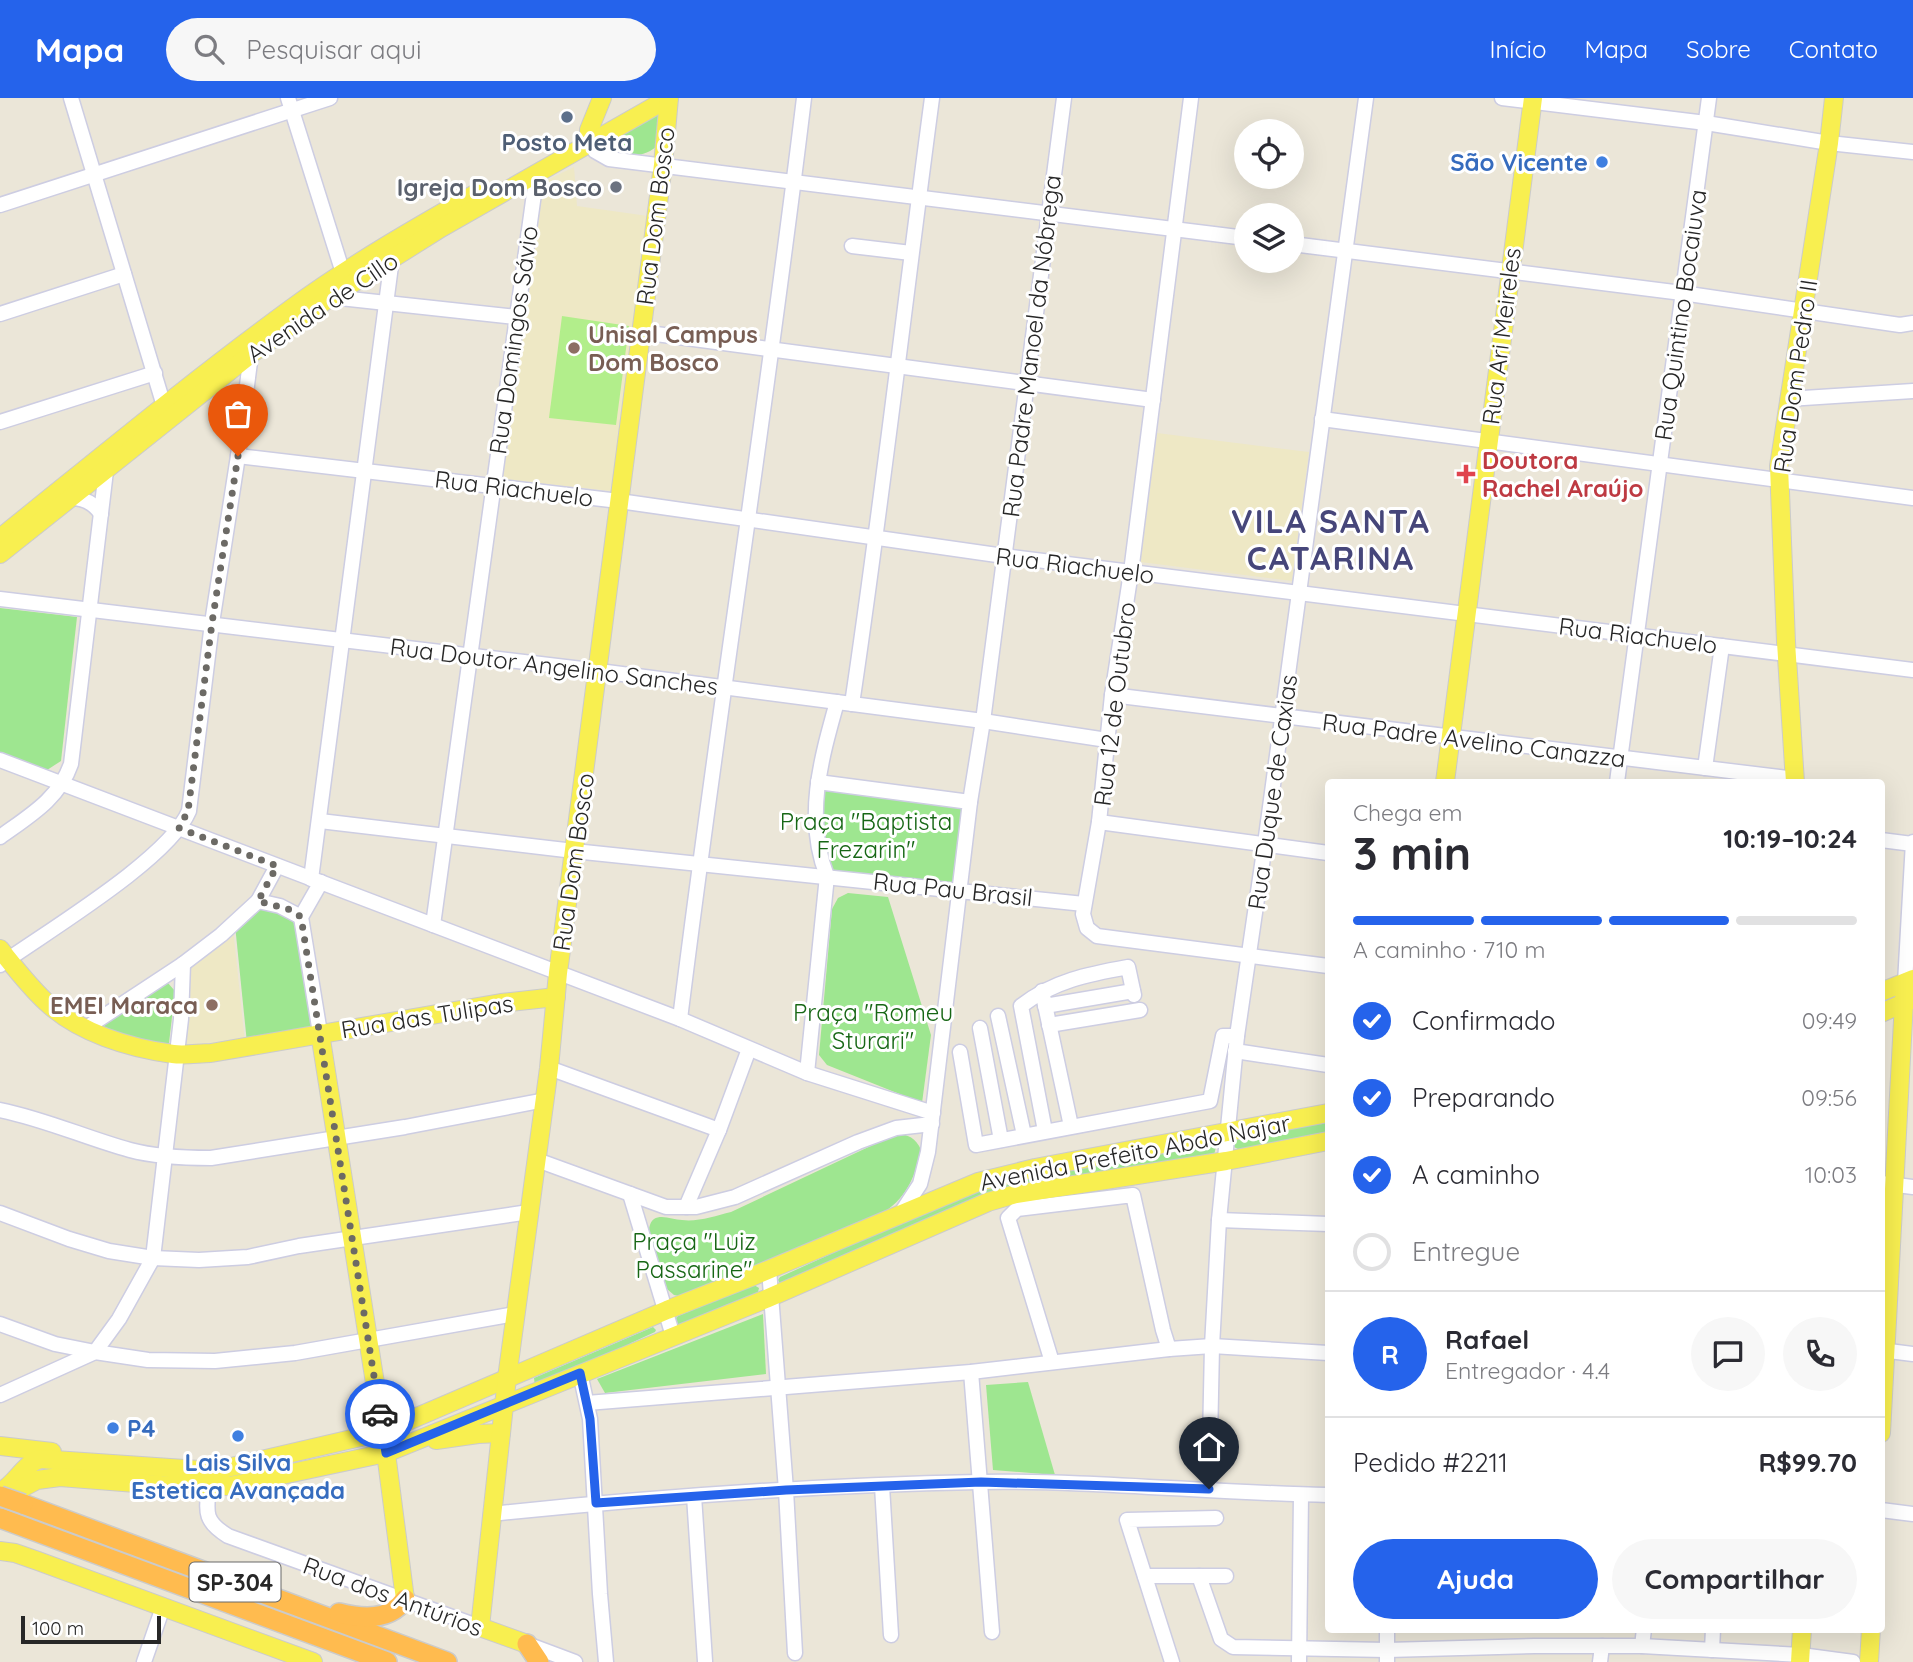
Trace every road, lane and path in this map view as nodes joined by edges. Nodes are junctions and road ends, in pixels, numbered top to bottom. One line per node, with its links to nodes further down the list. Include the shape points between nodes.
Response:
1 (71, 98): 22 (street)
2 (330, 98): 15 (street)
3 (602, 98): 17 (main road)
4 (647, 98): 17 (main road, Avenida de Cillo)
5 (669, 98): 17 (main road, Avenida de Cillo); 20 (main road, Rua Dom Bosco)
6 (804, 98): 23 (street)
7 (932, 98): 24 (street)
8 (1064, 98): 26 (street, Rua Padre Manoel da Nóbrega)
9 (1191, 98): 27 (street, Rua 12 de Outubro)
10 (1366, 98): 31 (street, Rua Duque de Caxias)
11 (1502, 98): 14 (street)
12 (1709, 98): 16 (street, Rua Quintino Bocaiuva)
13 (1834, 98): 18 (main road, Rua Dom Pedro II)
14 (1533, 100): 16 (street); 34 (main road, Rua Ari Meireles)
15 (290, 104): 22 (street); 35 (street)
16 (1706, 123): 18 (street); 37 (street, Rua Quintino Bocaiuva)
17 (589, 136): 20 (street, via 595,151 608,159); 21 (main road, Avenida de Cillo); 35 (main road, Avenida de Cillo, via 423,224)
18 (1829, 143): 19 (street); 40 (main road, Rua Dom Pedro II)
19 (1913, 152)
20 (663, 165): 23 (street); 44 (main road, Rua Dom Bosco)
21 (537, 172): 33 (main road, Avenida de Cillo); 42 (street, Rua Domingos Sávio)
22 (95, 174): 25 (street); 36 (street)
23 (794, 182): 24 (street); 45 (street)
24 (919, 196): 26 (street); 32 (street)
25 (0, 205)
26 (1048, 213): 27 (street); 50 (street, Rua Padre Manoel da Nóbrega)
27 (1174, 229): 28 (street); 54 (street, Rua 12 de Outubro)
28 (1234, 236)
29 (852, 246): 32 (street)
30 (1304, 246): 31 (street)
31 (1345, 251): 34 (street); 56 (street, Rua Duque de Caxias)
32 (911, 253): 47 (street)
33 (392, 258): 38 (main road, Avenida de Cillo); 39 (street)
34 (1510, 272): 37 (street); 58 (main road, Rua Ari Meireles)
35 (343, 273): 55 (main road, Avenida de Cillo)
36 (124, 275): 41 (street); 48 (street)
37 (1682, 293): 40 (street); 60 (street, Rua Quintino Bocaiuva)
38 (331, 297): 39 (street); 46 (main road, Avenida de Cillo)
39 (388, 301): 42 (street); 62 (street)
40 (1802, 310): 43 (street); 53 (main road, Rua Dom Pedro II)
41 (0, 314)
42 (516, 317): 64 (street, Rua Domingos Sávio)
43 (1913, 323)
44 (641, 332): 45 (street); 67 (main road, Rua Dom Bosco)
45 (771, 351): 47 (street); 69 (street)
46 (251, 354): 49 (main road, Avenida de Cillo); 52 (street)
47 (898, 367): 50 (street); 70 (street)
48 (155, 373): 55 (street); 57 (street)
49 (221, 378): 52 (street, via 243,384); 61 (main road, Avenida de Cillo)
50 (1026, 382): 54 (street); 73 (street, Rua Padre Manoel da Nóbrega)
51 (1913, 391): 53 (street)
52 (246, 392): 59 (street)
53 (1788, 399): 63 (main road, Rua Dom Pedro II)
54 (1153, 400): 74 (street, Rua 12 de Outubro)
55 (164, 406): 71 (main road, Avenida de Cillo)
56 (1322, 419): 58 (street); 75 (street, Rua Duque de Caxias)
57 (0, 422)
58 (1488, 442): 60 (street); 78 (main road, Rua Ari Meireles)
59 (238, 456): 62 (street, Rua Riachuelo); 79 (street)
60 (1661, 465): 63 (street); 80 (street, Rua Quintino Bocaiuva)
61 (106, 471): 65 (main road, Avenida de Cillo); 68 (street)
62 (365, 471): 64 (street, Rua Riachuelo); 81 (street)
63 (1780, 479): 66 (street); 83 (main road, Rua Dom Pedro II)
64 (492, 485): 67 (street, Rua Riachuelo); 84 (street, Rua Domingos Sávio)
65 (71, 498): 68 (street, via 91,503); 72 (main road, Avenida de Cillo)
66 (1913, 498)
67 (619, 501): 69 (street, Rua Riachuelo); 86 (main road, Rua Dom Bosco)
68 (101, 514): 77 (street)
69 (747, 519): 70 (street, Rua Riachuelo); 87 (street)
70 (877, 537): 73 (street, Rua Riachuelo); 89 (street)
71 (0, 538)
72 (0, 554)
73 (1004, 556): 74 (street, Rua Riachuelo); 91 (street, Rua Padre Manoel da Nóbrega)
74 (1131, 572): 75 (street, Rua Riachuelo); 88 (street, Rua 12 de Outubro)
75 (1300, 592): 78 (street, Rua Riachuelo); 90 (street, Rua Duque de Caxias)
76 (0, 599): 77 (street, Rua Doutor Angelino Sanches)
77 (89, 610): 79 (street, Rua Doutor Angelino Sanches); 102 (street, via 71,764)
78 (1467, 613): 80 (street, Rua Riachuelo); 92 (main road, Rua Ari Meireles)
79 (212, 623): 81 (street, Rua Doutor Angelino Sanches); 106 (street, via 188,811)
80 (1637, 635): 82 (street, Rua Riachuelo); 94 (street, Rua Quintino Bocaiuva)
81 (343, 639): 84 (street, Rua Doutor Angelino Sanches); 104 (street)
82 (1722, 646): 83 (street, Rua Riachuelo); 96 (street)
83 (1787, 654): 85 (street, Rua Riachuelo); 100 (main road, Rua Dom Pedro II)
84 (471, 657): 86 (street, Rua Doutor Angelino Sanches); 107 (street, Rua Domingos Sávio)
85 (1913, 670)
86 (599, 671): 87 (street, Rua Doutor Angelino Sanches); 112 (main road, Rua Dom Bosco)
87 (723, 687): 89 (street, Rua Doutor Angelino Sanches); 114 (street)
88 (1112, 695): 90 (street, Rua Padre Avelino Canazza); 93 (street, Rua 12 de Outubro)
89 (845, 703): 91 (street, Rua Doutor Angelino Sanches); 101 (street)
90 (1282, 716): 92 (street, Rua Padre Avelino Canazza); 111 (street, Rua Duque de Caxias)
91 (983, 720): 93 (street, Rua Doutor Angelino Sanches); 103 (street, Rua Padre Manoel da Nóbrega)
92 (1451, 737): 94 (street, Rua Padre Avelino Canazza); 97 (main road, Rua Ari Meireles)
93 (1107, 740): 105 (street, Rua 12 de Outubro)
94 (1621, 758): 96 (street, Rua Padre Avelino Canazza); 98 (street, Rua Quintino Bocaiuva)
95 (0, 760): 102 (street)
96 (1705, 768): 99 (street, Rua Padre Avelino Canazza)
97 (1445, 779)
98 (1618, 779)
99 (1781, 779)
100 (1795, 779)
101 (818, 782): 103 (street); 116 (street, via 814,830)
102 (63, 784): 106 (street); 108 (street, via 52,798)
103 (970, 802): 118 (street, Rua Padre Manoel da Nóbrega)
104 (320, 821): 107 (street, Rua Pau Brasil); 117 (street)
105 (1099, 822): 111 (street); 120 (street, Rua 12 de Outubro)
106 (179, 828): 115 (street); 124 (street, via 150,857)
107 (446, 834): 112 (street, Rua Pau Brasil); 122 (street, Rua Domingos Sávio)
108 (0, 837)
109 (1885, 840): 110 (street)
110 (1913, 843): 131 (street)
111 (1265, 844): 113 (street); 123 (street, Rua Duque de Caxias)
112 (574, 851): 114 (street, Rua Pau Brasil); 127 (main road, Rua Dom Bosco)
113 (1325, 853)
114 (699, 864): 116 (street, Rua Pau Brasil); 135 (street)
115 (277, 866): 117 (street); 119 (street)
116 (827, 876): 118 (street, Rua Pau Brasil); 146 (street)
117 (316, 881): 121 (street); 122 (street)
118 (960, 890): 120 (street, Rua Pau Brasil); 153 (street, Rua Padre Manoel da Nóbrega)
119 (258, 901): 121 (street); 125 (street)
120 (1084, 904): 123 (street, Rua 12 de Outubro, via 1087,928 1097,936)
121 (301, 917): 139 (street)
122 (433, 925): 127 (street)
123 (1249, 955): 126 (street); 140 (street, Rua Duque de Caxias)
124 (3, 958): 137 (main road, Rua das Tulipas, via 47,1003)
125 (183, 964): 137 (street); 143 (street)
126 (1325, 966)
127 (558, 973): 129 (main road, Rua Dom Bosco); 135 (street)
128 (1885, 993): 131 (main road)
129 (556, 997): 139 (main road, Rua das Tulipas); 145 (main road, Rua Dom Bosco)
130 (1044, 998): 130 (street, via 1077,976 1128,967 1133,993); 136 (street); 157 (street, via 1021,1006)
131 (1909, 1001): 133 (main road); 167 (main road)
132 (1140, 1010): 136 (street)
133 (1885, 1011)
134 (998, 1016): 159 (street)
135 (680, 1019): 141 (street)
136 (1049, 1025): 154 (street)
137 (86, 1028): 143 (main road, Rua das Tulipas)
138 (980, 1028): 161 (street)
139 (320, 1033): 143 (main road, Rua das Tulipas); 160 (main road)
140 (1236, 1044): 144 (street); 154 (street, via 1223,1036 1210,1101); 158 (street, Rua Duque de Caxias)
141 (749, 1049): 146 (street); 156 (street)
142 (960, 1052): 161 (street, via 976,1145)
143 (176, 1055): 164 (street)
144 (1325, 1064)
145 (549, 1068): 147 (main road, Rua Dom Bosco); 156 (street)
146 (807, 1073): 148 (street)
147 (545, 1100): 160 (street); 165 (main road, Rua Dom Bosco)
148 (893, 1101): 153 (street); 155 (street)
149 (0, 1104): 151 (street)
150 (0, 1110): 151 (street)
151 (21, 1114): 164 (street, via 132,1151)
152 (1325, 1114): 158 (main road, Avenida Prefeito Abdo Najar)
153 (932, 1118): 155 (street); 163 (street, Rua Padre Manoel da Nóbrega)
154 (1070, 1126): 157 (street)
155 (900, 1128): 163 (street, via 921,1137); 169 (street, via 858,1142 735,1198)
156 (719, 1130): 169 (street)
157 (1045, 1131): 159 (street)
158 (1229, 1133): 166 (street, Rua Duque de Caxias); 172 (main road, Avenida Prefeito Abdo Najar, via 1002,1175)
159 (1024, 1135): 161 (street)
160 (335, 1139): 164 (street, via 211,1158); 175 (main road)
161 (1002, 1140)
162 (1325, 1142): 166 (main road, Avenida Prefeito Abdo Najar)
163 (928, 1152): 172 (street, Rua Padre Manoel da Nóbrega, via 920,1184)
164 (165, 1155): 176 (street)
165 (537, 1160): 168 (street); 170 (main road, Rua Dom Bosco)
166 (1226, 1161): 173 (street, Rua Duque de Caxias); 178 (main road, Avenida Prefeito Abdo Najar, via 1016,1194 935,1224)
167 (1896, 1185): 183 (main road)
168 (630, 1194): 169 (street, via 666,1207); 179 (street)
169 (686, 1207)
170 (529, 1212): 175 (street); 180 (main road, Rua Dom Bosco)
171 (0, 1213): 176 (street, via 109,1251)
172 (901, 1213): 177 (main road, Avenida Prefeito Abdo Najar)
173 (1219, 1220): 174 (street); 186 (street, Rua Duque de Caxias)
174 (1325, 1224)
175 (351, 1240): 176 (street, via 248,1257); 184 (main road)
176 (153, 1258): 189 (street)
177 (769, 1269): 178 (street); 179 (main road, Avenida Prefeito Abdo Najar)
178 (772, 1296): 182 (main road, Avenida Prefeito Abdo Najar); 197 (street)
179 (667, 1310): 182 (street); 193 (main road, Avenida Prefeito Abdo Najar)
180 (515, 1314): 184 (street); 185 (main road, Rua Dom Bosco)
181 (0, 1324): 189 (street, via 55,1344)
182 (673, 1336): 195 (main road, Avenida Prefeito Abdo Najar)
183 (1885, 1336)
184 (368, 1339): 189 (street, via 215,1361 148,1360); 201 (main road)
185 (511, 1345): 193 (main road, via 521,1361); 196 (main road, Rua Dom Bosco)
186 (1212, 1346): 187 (street); 190 (street); 210 (street, Rua Duque de Caxias)
187 (1169, 1349): 192 (street); 192 (street, via 1133,1195 1017,1209 1008,1218)
188 (1885, 1350): 191 (street)
189 (95, 1352): 198 (street)
190 (1325, 1353)
191 (1913, 1354)
192 (1052, 1362): 194 (street)
193 (539, 1364): 196 (main road, Avenida Prefeito Abdo Najar)
194 (971, 1372): 197 (street); 207 (street)
195 (580, 1373): 199 (main road, Avenida Prefeito Abdo Najar); 200 (street)
196 (507, 1378): 199 (main road, Rua Dom Bosco); 201 (main road, Avenida Prefeito Abdo Najar)
197 (779, 1387): 200 (street); 211 (street)
198 (0, 1395)
199 (504, 1404): 202 (main road, Rua Dom Bosco); 204 (main road, Avenida Prefeito Abdo Najar)
200 (587, 1404): 215 (street)
201 (382, 1432): 204 (main road); 205 (main road, Avenida Prefeito Abdo Najar, via 227,1468 199,1470)
202 (501, 1433): 204 (main road); 218 (main road, Rua Dom Bosco)
203 (0, 1446): 205 (main road)
204 (390, 1451): 208 (main road, Avenida Prefeito Abdo Najar, via 230,1486); 226 (main road)
205 (44, 1455): 206 (main road, via 52,1471); 216 (main road, Avenida Prefeito Abdo Najar, via 31,1462)
206 (37, 1480): 208 (main road, Avenida Prefeito Abdo Najar, via 60,1477); 216 (main road, Avenida Prefeito Abdo Najar)
207 (981, 1482): 209 (street); 210 (street); 229 (street)
208 (209, 1486): 226 (street, Rua dos Antúrios, via 207,1515 213,1527 228,1536)
209 (882, 1486): 211 (street); 236 (street)
210 (1209, 1489): 212 (street)
211 (786, 1490): 214 (street); 241 (street)
212 (1301, 1495): 213 (street); 243 (street)
213 (1325, 1495)
214 (694, 1496): 215 (street); 247 (street)
215 (596, 1503): 218 (street); 254 (street)
216 (0, 1505): 225 (highway, SP-304, bridge, via 23,1504); 250 (highway, SP-304)
217 (1885, 1510): 219 (street)
218 (491, 1514): 228 (main road, Rua Dom Bosco)
219 (1913, 1514)
220 (1216, 1518): 222 (street, via 1127,1520)
221 (0, 1551): 227 (main road)
222 (1145, 1576): 223 (street); 255 (street)
223 (1199, 1576): 224 (street); 243 (street, via 1221,1639 1233,1647)
224 (1226, 1576)
225 (230, 1580): 226 (highway, via 346,1615 389,1614); 251 (highway, SP-304)
226 (405, 1600): 228 (street, Rua dos Antúrios)
227 (163, 1607): 248 (street); 249 (main road)
228 (480, 1627): 237 (main road, Rua dos Antúrios)
229 (992, 1632)
230 (1387, 1633): 245 (street)
231 (1536, 1633): 238 (street)
232 (1644, 1633): 240 (street)
233 (1711, 1633): 242 (street)
234 (1802, 1633): 246 (main road)
235 (1871, 1633): 258 (main road)
236 (891, 1635)
237 (527, 1644): 252 (highway); 253 (street, Rua dos Antúrios)
238 (1535, 1646): 239 (street); 244 (street)
239 (1602, 1646): 240 (street); 256 (street)
240 (1642, 1646): 242 (street)
241 (795, 1653)
242 (1702, 1654): 246 (street)
243 (1300, 1655): 245 (street)
244 (1480, 1655): 245 (street)
245 (1387, 1656)
246 (1800, 1658): 257 (street)
247 (705, 1661)
248 (144, 1662)
249 (313, 1662)
250 (387, 1662)
251 (447, 1662)
252 (539, 1662)
253 (575, 1662)
254 (607, 1662)
255 (1172, 1662)
256 (1600, 1662)
257 (1853, 1662)
258 (1869, 1662)

